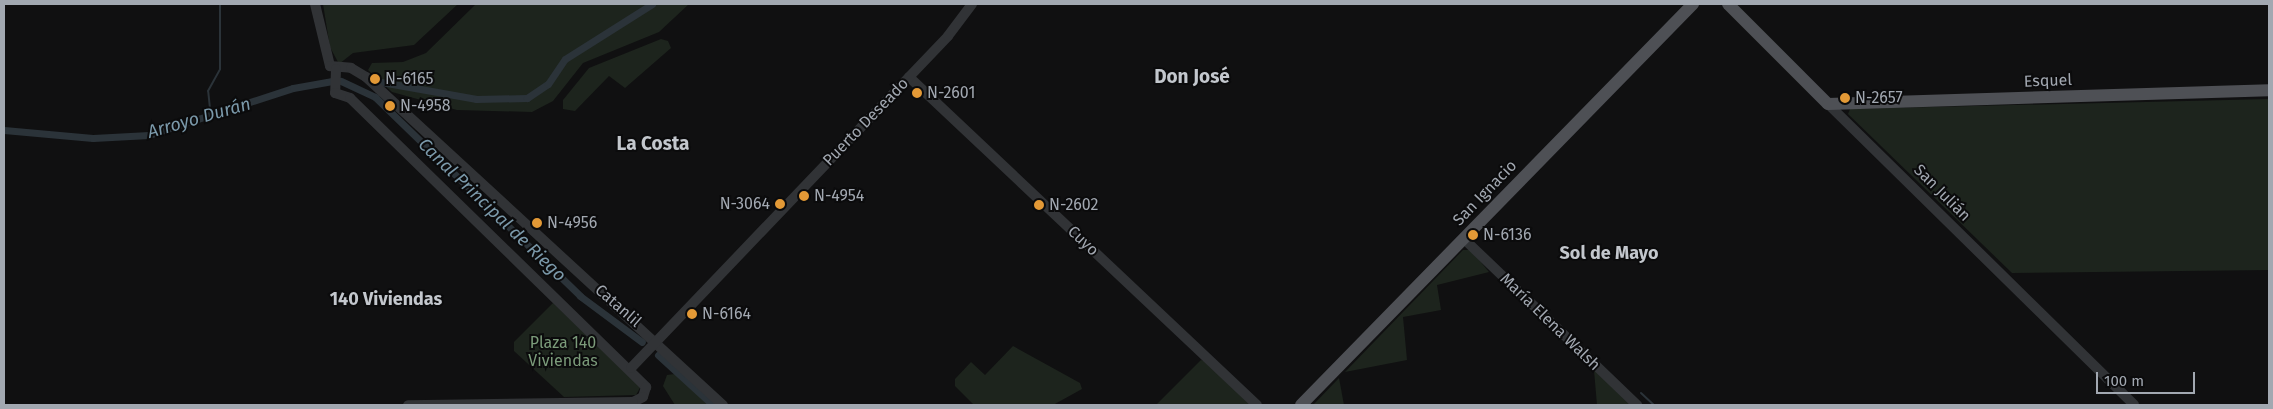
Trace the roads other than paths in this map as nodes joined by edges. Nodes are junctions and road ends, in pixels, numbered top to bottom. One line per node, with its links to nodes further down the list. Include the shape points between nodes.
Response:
1 (315, 4): 5 (street, via 329,65)
2 (972, 4): 6 (street, Puerto Deseado)
3 (1693, 4): 9 (main road, San Ignacio)
4 (1728, 4): 8 (main road, San Julián)
5 (336, 69): 10 (street, Catanlil, via 351,68 366,76); 11 (street, via 335,93 350,98)
6 (909, 77): 10 (street, Puerto Deseado); 14 (street, Cuyo)
7 (2269, 90): 8 (main road, Esquel)
8 (1828, 104): 17 (street, San Julián)
9 (1464, 239): 15 (main road, San Ignacio); 16 (street, María Elena Walsh)
10 (658, 340): 11 (street, Puerto Deseado); 13 (street, Catanlil)
11 (631, 368): 12 (street, via 645,383 644,394 634,402)
12 (408, 405)
13 (723, 405)
14 (1257, 405)
15 (1301, 405)
16 (1637, 405)
17 (2134, 405)

